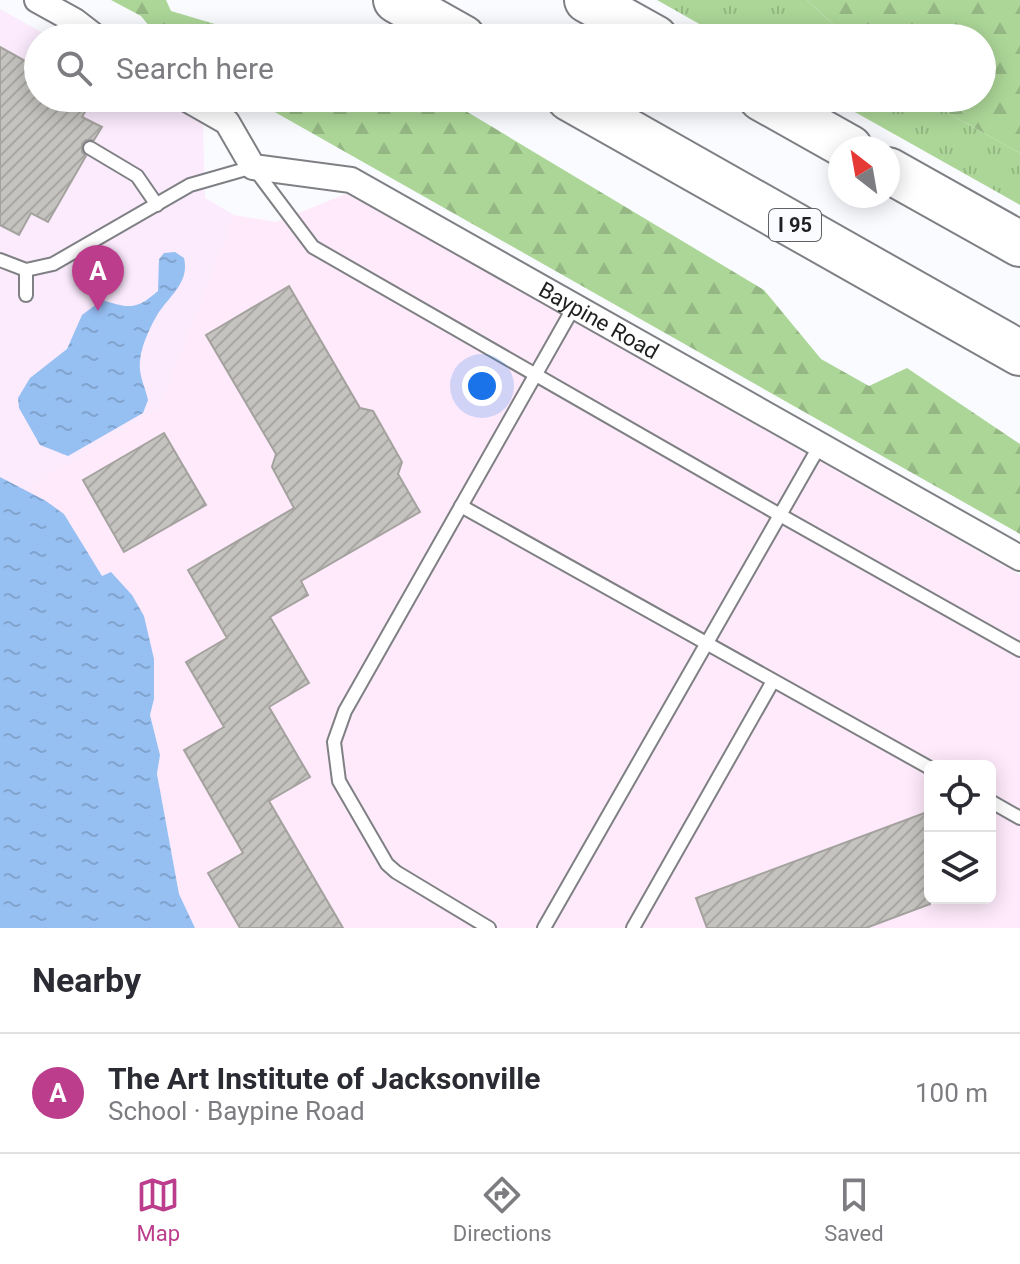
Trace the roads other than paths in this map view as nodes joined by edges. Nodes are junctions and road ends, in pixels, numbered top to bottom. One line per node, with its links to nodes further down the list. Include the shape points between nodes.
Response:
1 (37, 0): 4 (street)
2 (396, 0): 5 (highway)
3 (587, 0): 6 (highway)
4 (79, 24)
5 (438, 24)
6 (630, 24)
7 (210, 112): 12 (street, via 227,122)
8 (594, 112): 20 (highway, I 95)
9 (786, 112): 10 (highway)
10 (829, 136)
11 (90, 148): 14 (lane, via 137,176)
12 (253, 167): 14 (lane, via 190,185); 19 (street, Baypine Road, via 351,180); 21 (lane, via 313,247)
13 (900, 177): 15 (highway)
14 (157, 205): 17 (lane, via 53,264)
15 (1020, 244)
16 (0, 260): 17 (lane)
17 (26, 270): 18 (lane)
18 (26, 295)
19 (575, 305): 21 (lane); 22 (street, Baypine Road)
20 (1020, 353)
21 (535, 375): 23 (lane); 24 (lane)
22 (820, 445): 24 (lane); 25 (street, Baypine Road)
23 (461, 506): 26 (lane); 32 (lane, via 345,711 334,751 341,787 391,869)
24 (780, 515): 26 (lane); 27 (lane)
25 (1020, 558)
26 (707, 644): 28 (lane); 33 (lane)
27 (1020, 650)
28 (773, 681): 29 (lane); 34 (lane)
29 (924, 765)
30 (996, 804): 31 (lane)
31 (1020, 818)
32 (489, 928)
33 (544, 928)
34 (633, 928)

